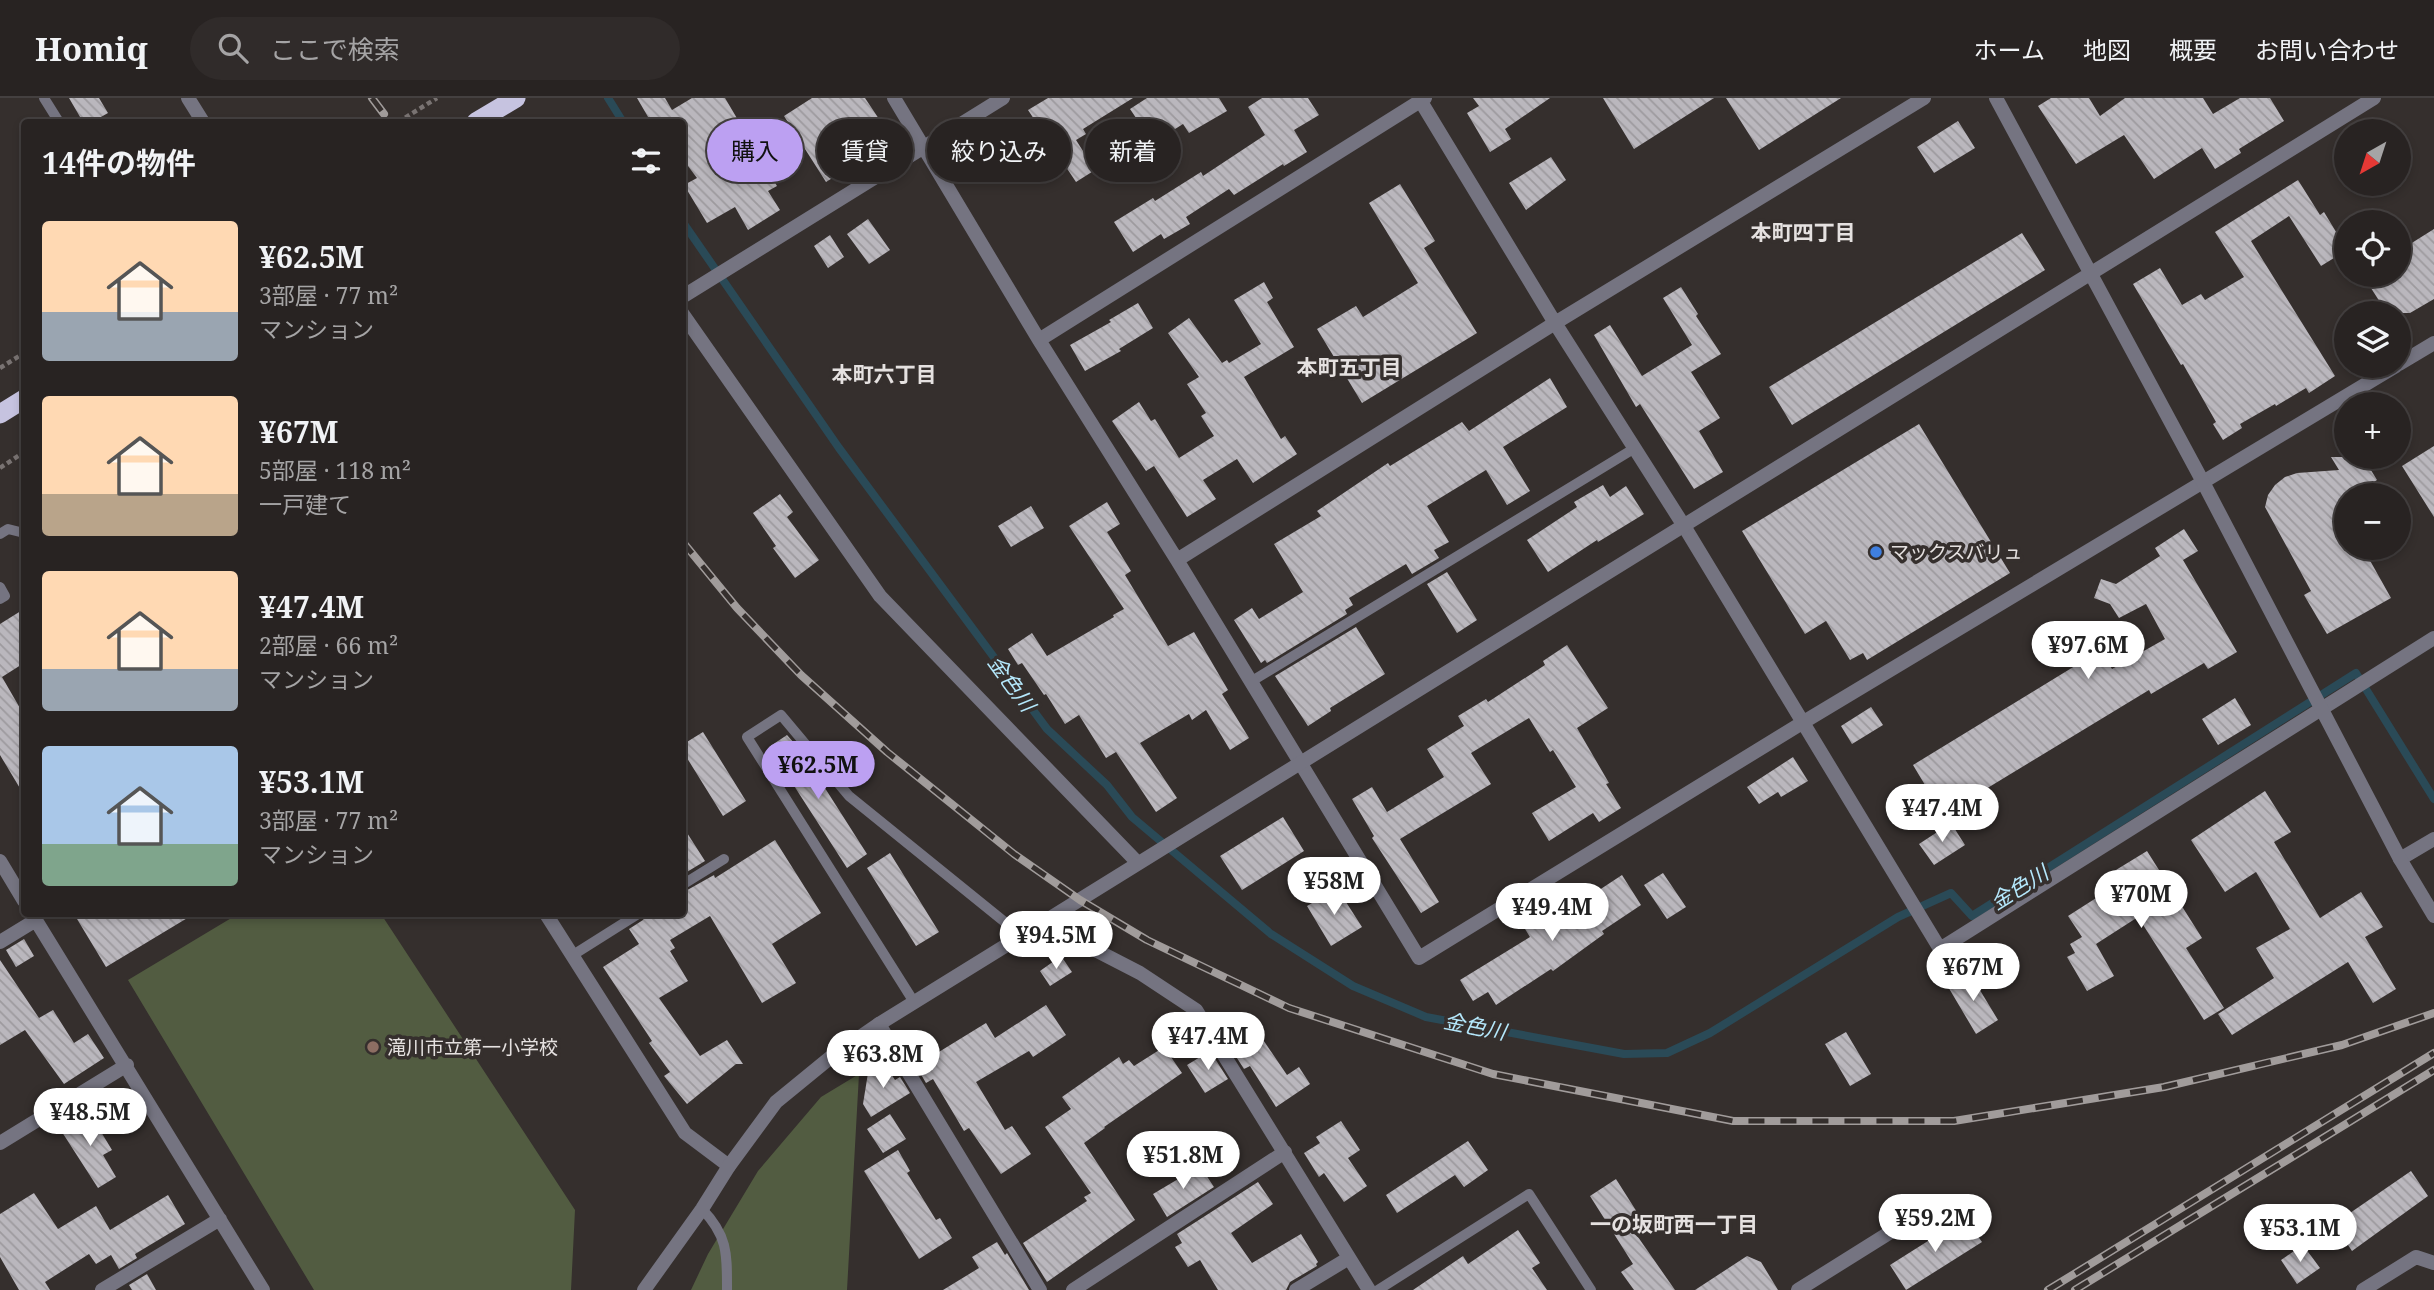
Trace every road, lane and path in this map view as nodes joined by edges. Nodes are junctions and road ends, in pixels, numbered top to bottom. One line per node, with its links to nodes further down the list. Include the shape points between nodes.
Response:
1 (44, 98): 11 (lane)
2 (188, 98): 12 (street)
3 (438, 98): 13 (path)
4 (516, 98): 14 (highway)
5 (894, 98): 15 (street)
6 (1003, 98): 15 (street)
7 (1924, 98): 19 (street)
8 (1996, 98): 16 (street)
9 (2374, 98): 16 (street)
10 (1422, 99): 19 (street); 20 (street)
11 (57, 119)
12 (200, 119)
13 (403, 119)
14 (480, 119)
15 (925, 147): 17 (street); 20 (street)
16 (2090, 273): 31 (street); 32 (street)
17 (686, 295)
18 (686, 319): 47 (street, via 880,596)
19 (1555, 323): 28 (street); 35 (street)
20 (1039, 340): 35 (street)
21 (2434, 342): 23 (street)
22 (21, 355): 24 (path)
23 (2411, 356)
24 (0, 368)
25 (2375, 378): 31 (street)
26 (21, 401): 27 (highway)
27 (0, 414)
28 (1635, 448): 32 (street); 39 (lane)
29 (21, 454): 30 (path)
30 (0, 468)
31 (2203, 482): 40 (street); 41 (street)
32 (1684, 526): 41 (street); 42 (street)
33 (21, 532): 34 (lane, via 8,529)
34 (0, 534)
35 (1177, 560): 39 (street)
36 (0, 587): 37 (lane, via 5,596)
37 (0, 599)
38 (2434, 638): 40 (street)
39 (1252, 681): 42 (street)
40 (2321, 707): 41 (street, via 1940,949); 45 (street)
41 (1801, 723): 42 (street, via 1419,958)
42 (1301, 761): 47 (street)
43 (2434, 839): 45 (street)
44 (724, 859): 48 (lane)
45 (2400, 859): 50 (street)
46 (0, 861): 49 (street)
47 (1138, 863): 54 (street)
48 (686, 883)
49 (21, 896)
50 (2434, 916)
51 (34, 917): 56 (street); 60 (street)
52 (548, 917): 57 (street)
53 (633, 917): 57 (lane)
54 (1043, 923): 55 (street); 62 (street, via 1140,973 1196,1010)
55 (1022, 936): 58 (street); 58 (lane, via 849,796 781,715 747,737)
56 (0, 942)
57 (573, 955): 63 (street, via 685,1133)
58 (914, 1002): 59 (street)
59 (879, 1024): 63 (street, via 776,1102); 73 (street)
60 (127, 1065): 61 (street); 66 (street)
61 (0, 1143)
62 (1285, 1152): 67 (street); 74 (street)
63 (729, 1166): 64 (street)
64 (702, 1209): 71 (street); 72 (lane, via 717,1224 727,1252)
65 (1921, 1213): 79 (street)
66 (220, 1219): 69 (street); 70 (street)
67 (1349, 1258): 75 (street); 76 (street)
68 (2434, 1262): 80 (street, via 2417,1257)
69 (102, 1290)
70 (263, 1290)
71 (644, 1290)
72 (727, 1290)
73 (1040, 1290)
74 (1073, 1290)
75 (1296, 1290)
76 (1369, 1290)
77 (1378, 1290): 78 (lane, via 1529,1194)
78 (1591, 1290)
79 (1798, 1290)
80 (2363, 1290)

